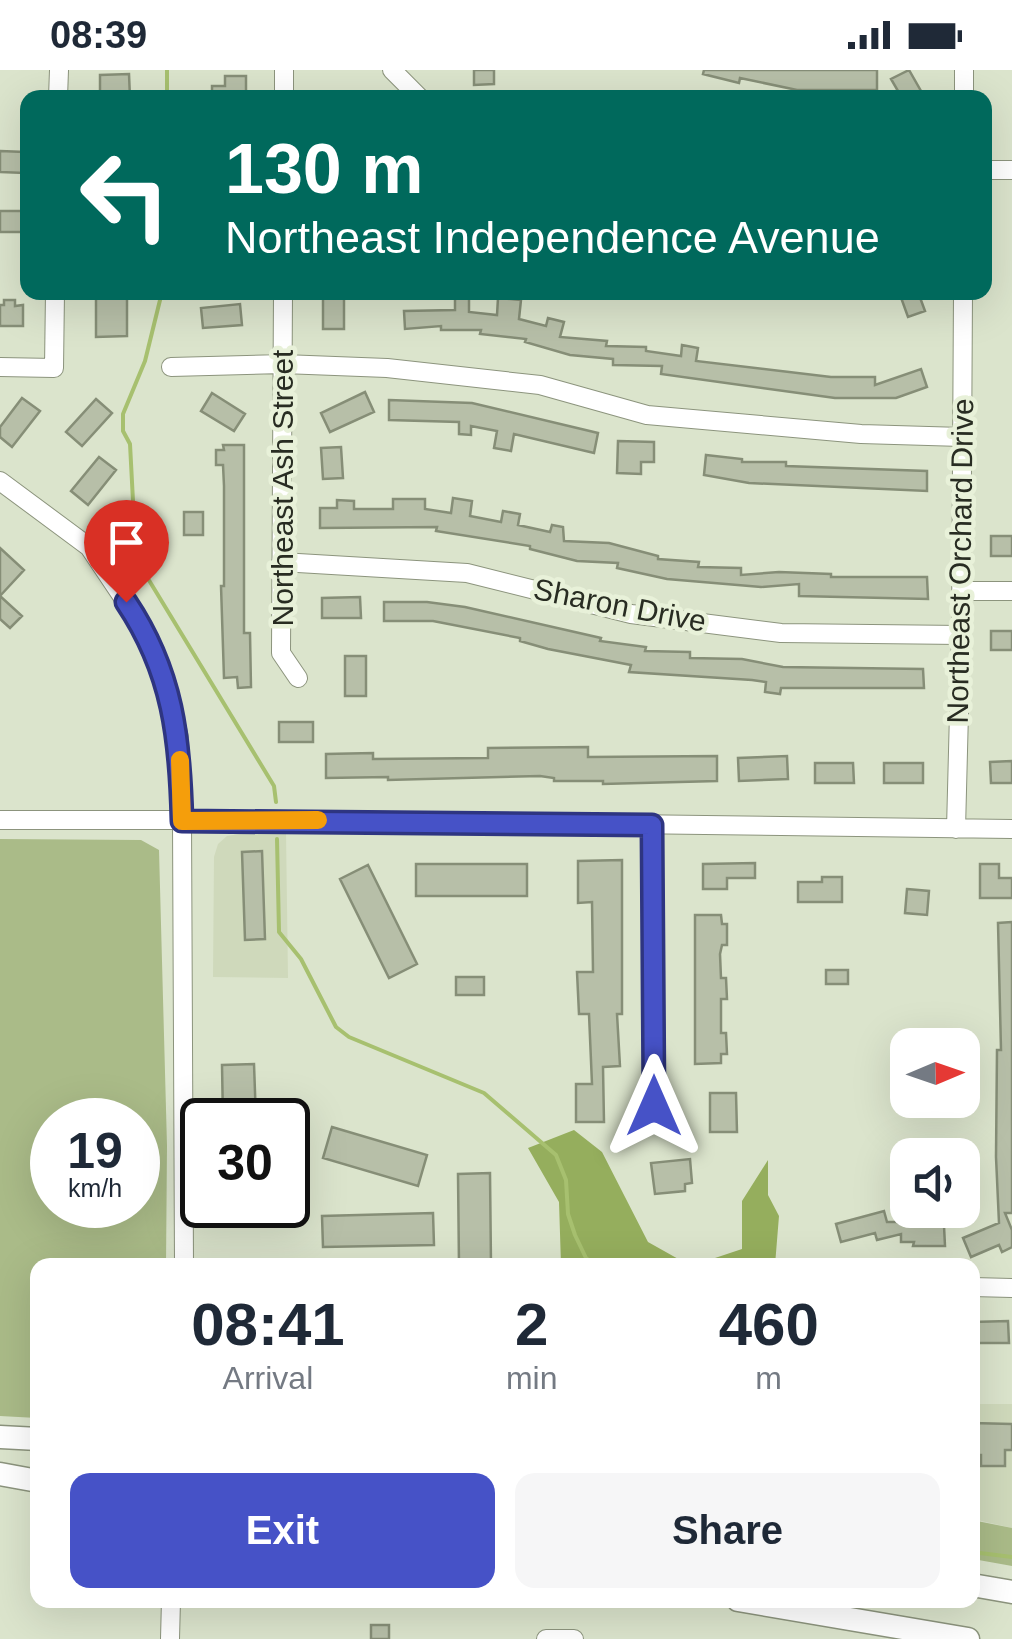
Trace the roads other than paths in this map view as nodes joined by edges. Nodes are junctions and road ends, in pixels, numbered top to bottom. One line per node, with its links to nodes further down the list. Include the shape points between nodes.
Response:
1 (392, 70): 2 (street)
2 (412, 90)
3 (55, 300): 7 (street, via 54,368)
4 (283, 300): 6 (street, Northeast Ash Street)
5 (963, 300): 9 (street, Northeast Orchard Drive)
6 (283, 364): 8 (street); 9 (street, via 540,385 647,415); 11 (street, Northeast Ash Street)
7 (0, 367)
8 (172, 367)
9 (962, 437): 12 (street, Northeast Orchard Drive)
10 (0, 481): 17 (street, via 89,547 144,629 167,684 179,738)
11 (281, 562): 14 (street, Sharon Drive, via 467,573 631,614 782,633); 15 (street, Northeast Ash Street, via 282,653)
12 (961, 591): 13 (street); 14 (street, Northeast Orchard Drive)
13 (1012, 591)
14 (961, 635): 19 (street, Northeast Orchard Drive)
15 (298, 678)
16 (0, 820): 17 (street)
17 (182, 821): 18 (street); 22 (street)
18 (652, 825): 19 (street); 21 (street)
19 (956, 829): 20 (street)
20 (1012, 829)
21 (654, 1106)
22 (184, 1258)
23 (980, 1287): 24 (street)
24 (1012, 1288)
25 (0, 1437): 26 (main road)
26 (30, 1439)
27 (1, 1474): 28 (main road)
28 (30, 1477)
29 (980, 1586): 30 (main road)
30 (1012, 1592)
31 (171, 1608): 33 (street)
32 (785, 1608): 36 (main road)
33 (170, 1639)
34 (546, 1639): 35 (street)
35 (574, 1639)
36 (968, 1639)

